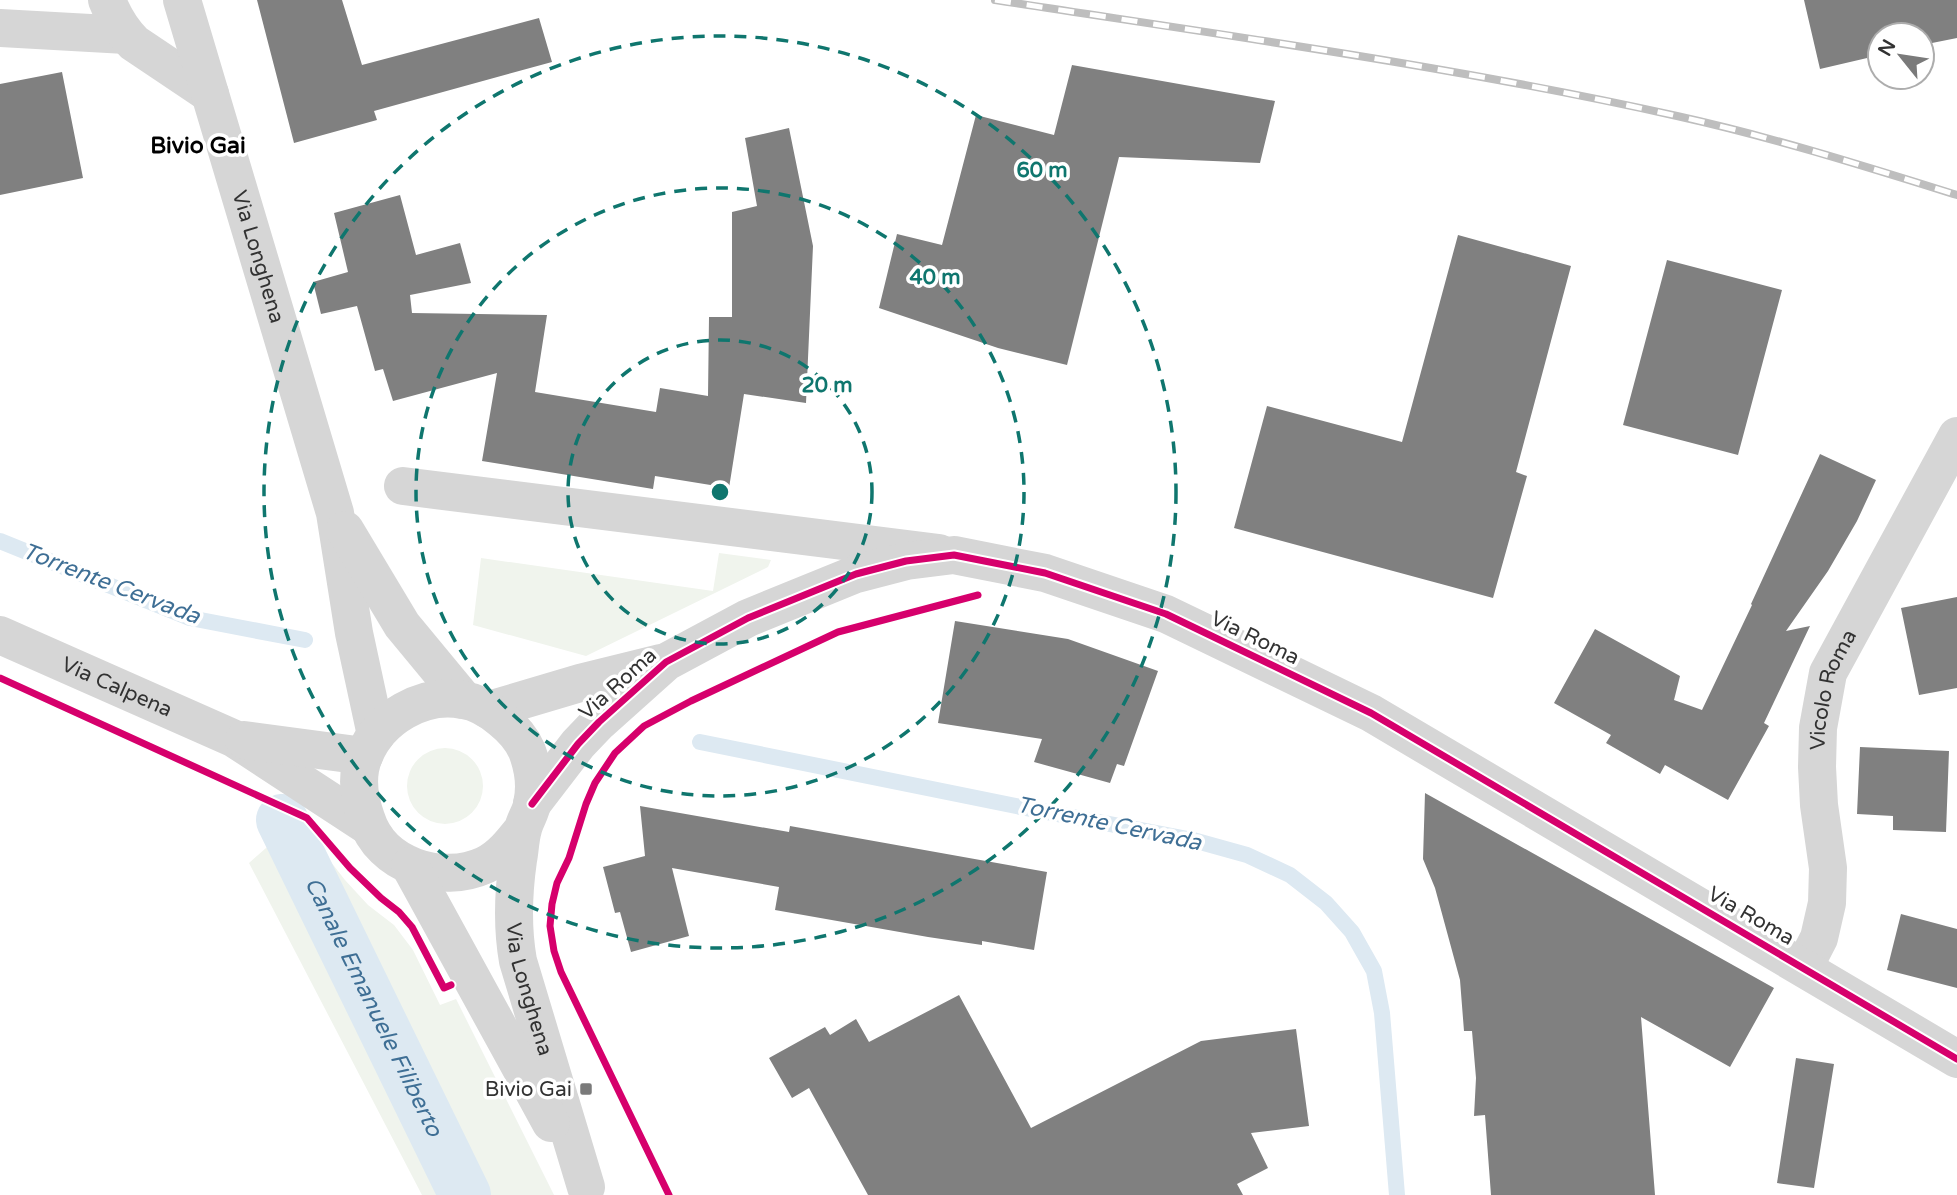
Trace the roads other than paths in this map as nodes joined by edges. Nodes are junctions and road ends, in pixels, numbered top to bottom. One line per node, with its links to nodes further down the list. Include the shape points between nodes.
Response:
1 (107, 0): 4 (street)
2 (182, 0): 5 (street, Via Longhena)
3 (0, 28): 4 (street)
4 (126, 35): 5 (street)
5 (210, 94): 8 (street, Via Longhena)
6 (1957, 436): 18 (street, Vicolo Roma, via 1828,673 1818,728 1817,767 1828,868 1827,904 1819,938)
7 (402, 486): 9 (street, Via Roma)
8 (335, 513): 12 (street, Via Longhena, via 402,625); 14 (street, Via Longhena)
9 (954, 555): 11 (street, Via Roma, via 856,574 748,618); 18 (street, Via Roma, via 1045,573 1166,614 1371,713)
10 (0, 635): 13 (street, Via Calpena)
11 (666, 662): 12 (street, Via Roma); 15 (street, Via Roma, via 578,744)
12 (476, 705): 14 (street, via 439,699 415,705 393,717); 15 (street, Via Longhena, via 511,726 527,750 534,776)
13 (235, 739): 14 (street, Via Calpena); 16 (street, Via Calpena)
14 (370, 746): 16 (street, Via Longhena, via 359,779)
15 (528, 816): 17 (street, Via Longhena, via 507,850 486,864 461,873 435,873); 20 (street, Via Longhena, via 513,894 518,961)
16 (368, 826): 17 (street, Via Longhena, via 386,849)
17 (410, 866): 20 (street, Via Longhena)
18 (1804, 967): 19 (street, Via Roma)
19 (1957, 1059)
20 (588, 1191)

